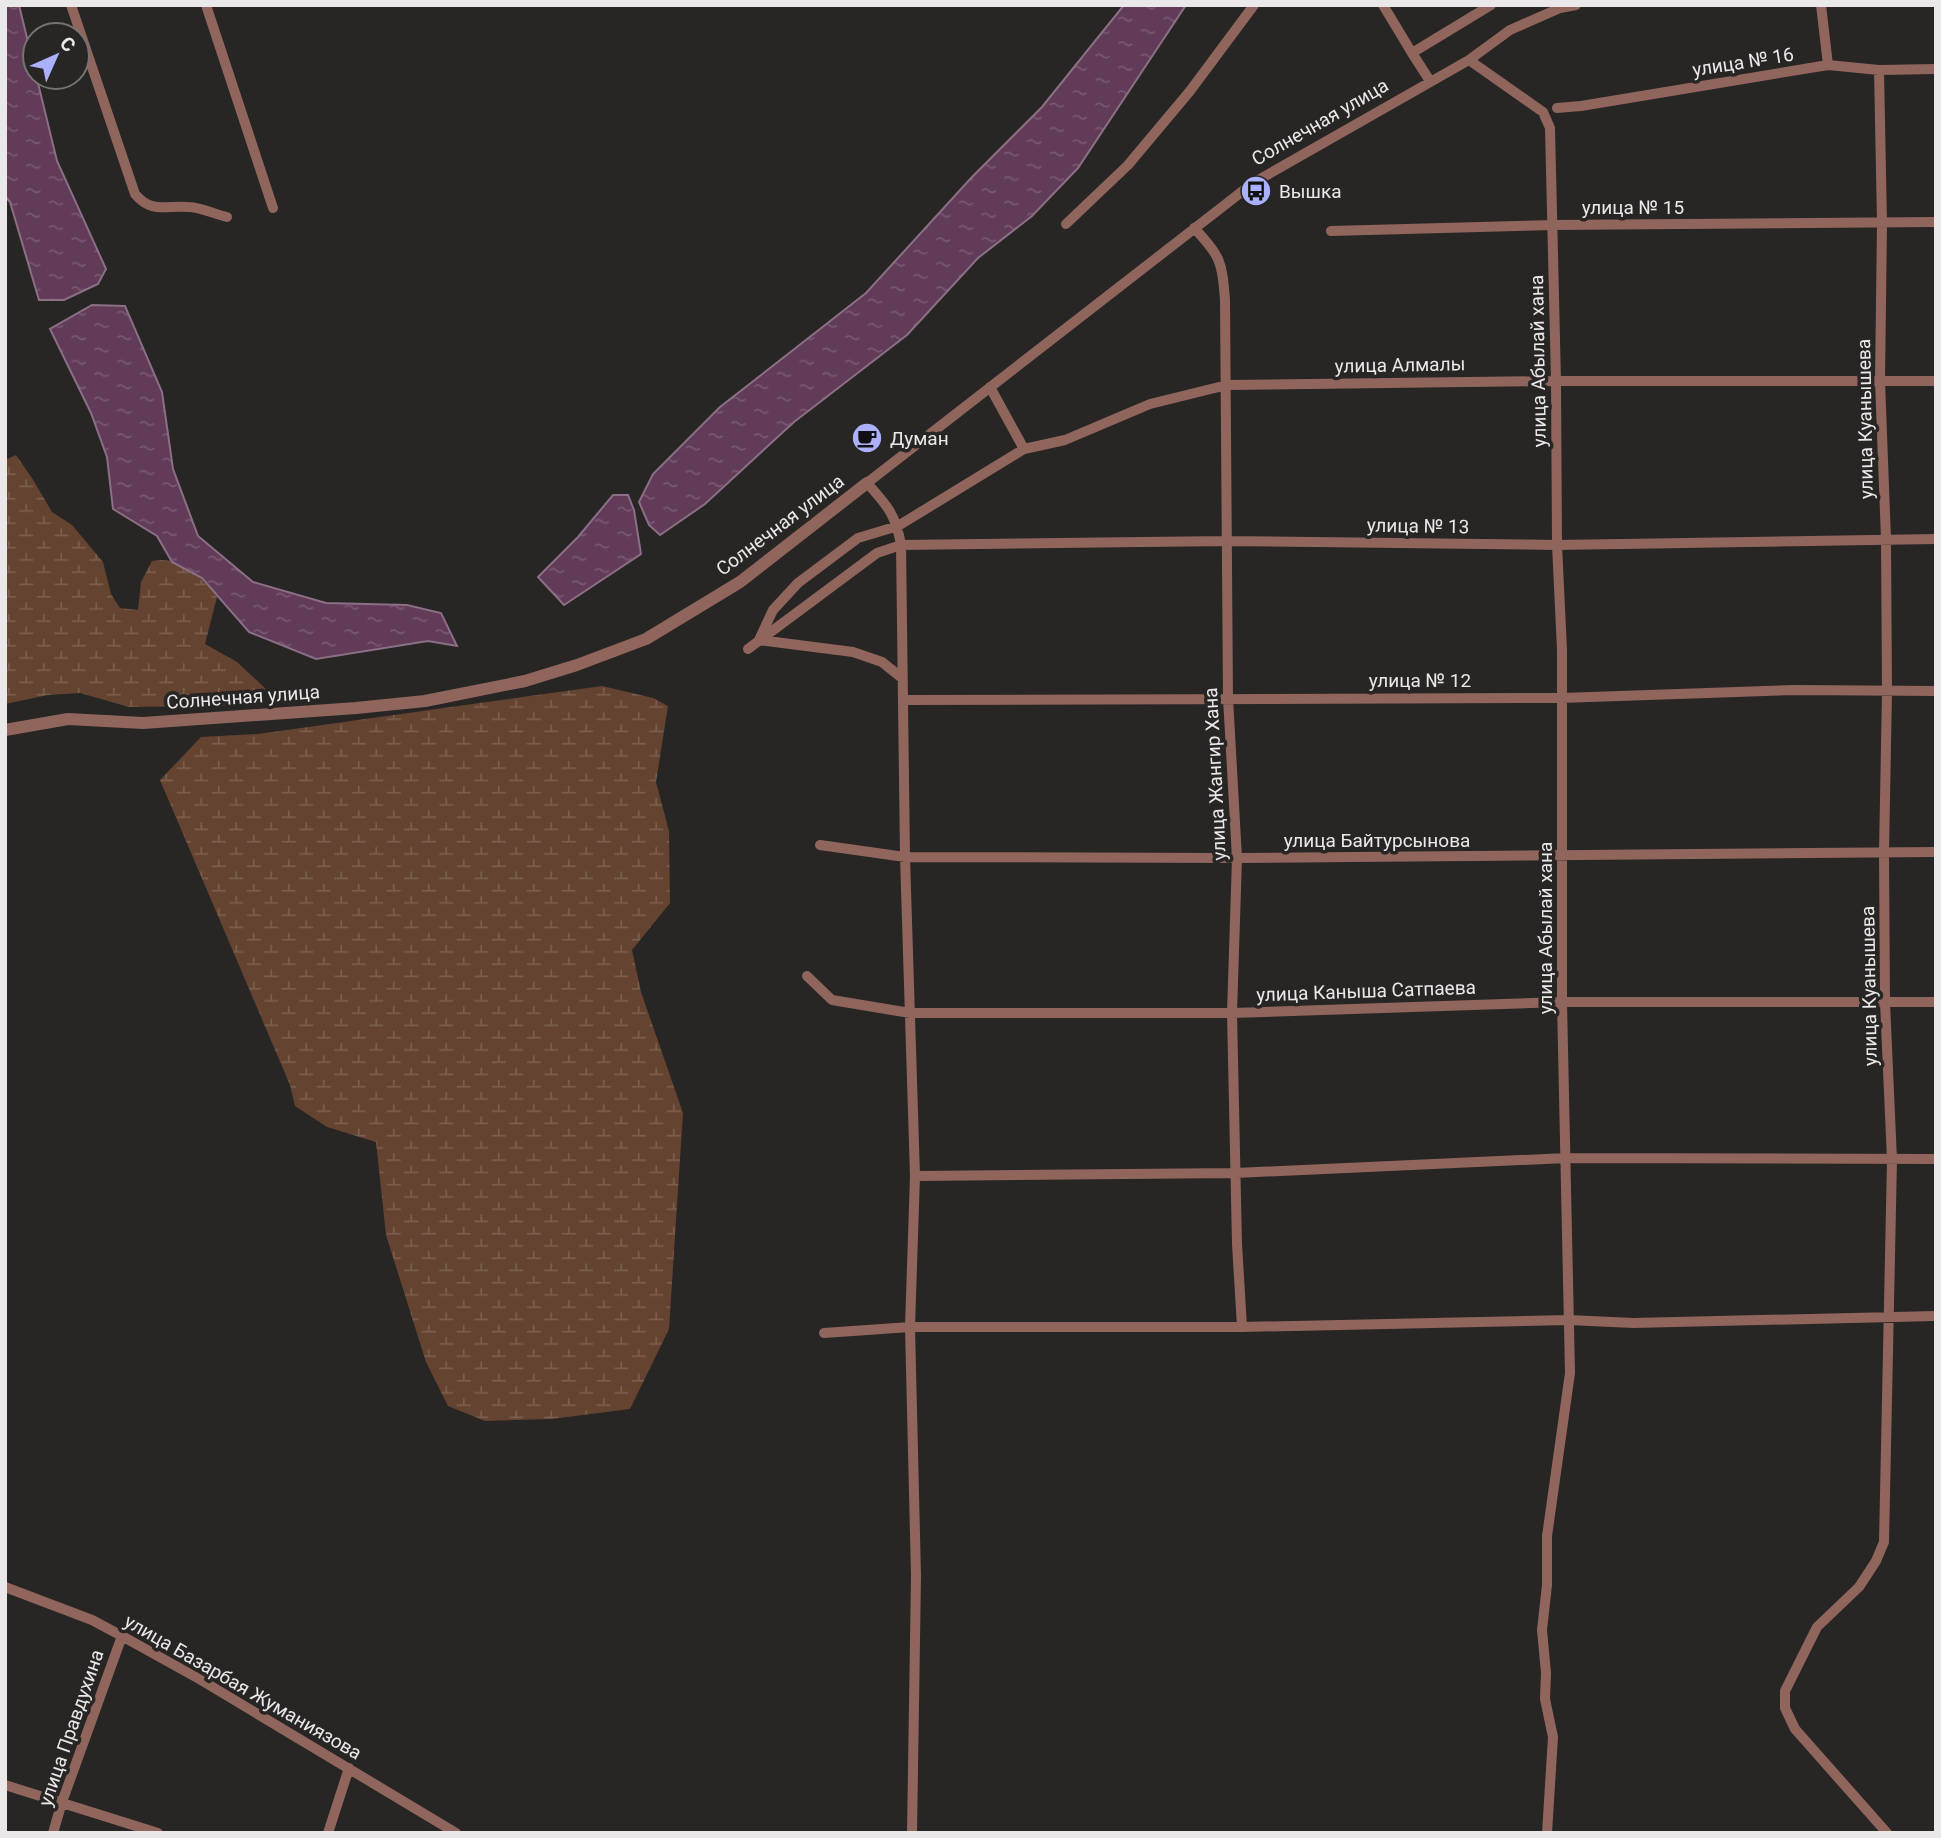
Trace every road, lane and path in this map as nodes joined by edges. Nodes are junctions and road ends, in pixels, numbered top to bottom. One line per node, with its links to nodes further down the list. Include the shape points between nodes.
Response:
1 (71, 5): 17 (street, via 135,194 153,207 191,206)
2 (206, 5): 16 (street)
3 (1254, 5): 20 (street, via 1191,91 1128,164)
4 (1383, 5): 9 (street)
5 (1491, 5): 9 (street)
6 (1576, 5): 8 (street, Солнечная улица)
7 (1821, 5): 11 (street)
8 (1561, 7): 10 (street, Солнечная улица, via 1510,30)
9 (1412, 53): 14 (street)
10 (1469, 60): 14 (street, Солнечная улица); 21 (street, улица Абылай хана, via 1543,112 1550,128)
11 (1828, 65): 13 (street, улица № 16); 15 (street, улица № 16)
12 (1936, 69): 13 (street, улица № 16)
13 (1879, 70): 19 (street, улица Куанышева)
14 (1430, 81): 22 (street, Солнечная улица, via 1252,183)
15 (1557, 108)
16 (273, 208)
17 (227, 217)
18 (1936, 222): 19 (street, улица № 15)
19 (1882, 223): 21 (street, улица № 15); 25 (street, улица Куанышева)
20 (1066, 224)
21 (1553, 225): 23 (street, улица № 15); 24 (street, улица Абылай хана)
22 (1194, 228): 27 (street, улица Жангир Хана, via 1215,250 1222,266); 28 (street, Солнечная улица)
23 (1331, 231)
24 (1556, 381): 25 (street, улица Алмалы); 27 (street, улица Алмалы); 36 (street, улица Абылай хана)
25 (1880, 381): 26 (street, улица Алмалы); 33 (street, улица Куанышева)
26 (1936, 381)
27 (1227, 385): 29 (street, улица Алмалы, via 1150,404 1065,440); 34 (street, улица Жангир Хана)
28 (990, 387): 29 (street); 30 (street, Солнечная улица)
29 (1024, 449): 31 (street, улица Алмалы)
30 (866, 483): 31 (street, via 888,506); 45 (street, Солнечная улица, via 740,582 646,639 525,681 438,699 356,708 143,723 68,719)
31 (898, 526): 35 (street); 37 (street, улица Алмалы, via 858,538 798,583 773,610)
32 (1936, 539): 33 (street, улица № 13)
33 (1886, 540): 36 (street, улица № 13); 41 (street, улица Куанышева)
34 (1228, 541): 35 (street, улица № 13); 36 (street, улица № 13); 42 (street, улица Жангир Хана)
35 (901, 545): 37 (street, via 877,553); 39 (street)
36 (1557, 545): 43 (street, улица Абылай хана)
37 (759, 640): 38 (street); 39 (street, via 853,652 881,662)
38 (748, 649)
39 (902, 678): 44 (street)
40 (1936, 691): 41 (street, улица № 12)
41 (1887, 692): 43 (street, улица № 12, via 1794,690); 48 (street, улица Куанышева)
42 (1228, 698): 43 (street, улица № 12); 44 (street, улица № 12); 51 (street, улица Жангир Хана)
43 (1560, 698): 49 (street, улица Абылай хана)
44 (903, 700): 50 (street)
45 (5, 730)
46 (820, 845): 50 (street, улица Байтурсынова)
47 (1936, 852): 48 (street, улица Байтурсынова)
48 (1884, 853): 49 (street, улица Байтурсынова); 54 (street, улица Куанышева)
49 (1563, 856): 51 (street, улица Байтурсынова); 53 (street, улица Абылай хана)
50 (905, 857): 51 (street, улица Байтурсынова); 56 (street)
51 (1237, 858): 57 (street, улица Жангир Хана)
52 (807, 976): 56 (street, улица Каныша Сатпаева, via 832,1000)
53 (1562, 1002): 54 (street, улица Каныша Сатпаева); 57 (street, улица Каныша Сатпаева); 58 (street, улица Абылай хана)
54 (1885, 1002): 55 (street, улица Каныша Сатпаева); 60 (street, улица Куанышева)
55 (1936, 1002)
56 (910, 1013): 57 (street, улица Каныша Сатпаева); 62 (street)
57 (1232, 1013): 61 (street, улица Жангир Хана)
58 (1566, 1158): 60 (street); 61 (street); 65 (street, улица Абылай хана)
59 (1936, 1159): 60 (street)
60 (1892, 1160): 64 (street, улица Куанышева)
61 (1236, 1173): 62 (street); 67 (street, улица Жангир Хана)
62 (915, 1176): 66 (street)
63 (1936, 1316): 64 (street)
64 (1889, 1317): 65 (street, via 1633,1323); 80 (street, улица Куанышева, via 1884,1542 1859,1587 1817,1627 1785,1691 1785,1709 1795,1729)
65 (1569, 1320): 67 (street); 79 (street, улица Абылай хана, via 1570,1373 1547,1536 1542,1630 1545,1699 1553,1737)
66 (911, 1327): 67 (street); 68 (street); 78 (street, via 916,1576)
67 (1242, 1327)
68 (824, 1333)
69 (5, 1587): 70 (street, улица Базарбая Жуманиязова)
70 (122, 1636): 71 (street, улица Базарбая Жуманиязова); 73 (street, улица Правдухина)
71 (349, 1768): 76 (street); 77 (street, улица Базарбая Жуманиязова)
72 (5, 1785): 73 (street)
73 (62, 1802): 74 (street, улица Правдухина); 75 (street)
74 (53, 1833)
75 (158, 1833)
76 (328, 1833)
77 (456, 1833)
78 (912, 1833)
79 (1547, 1833)
80 (1886, 1833)

